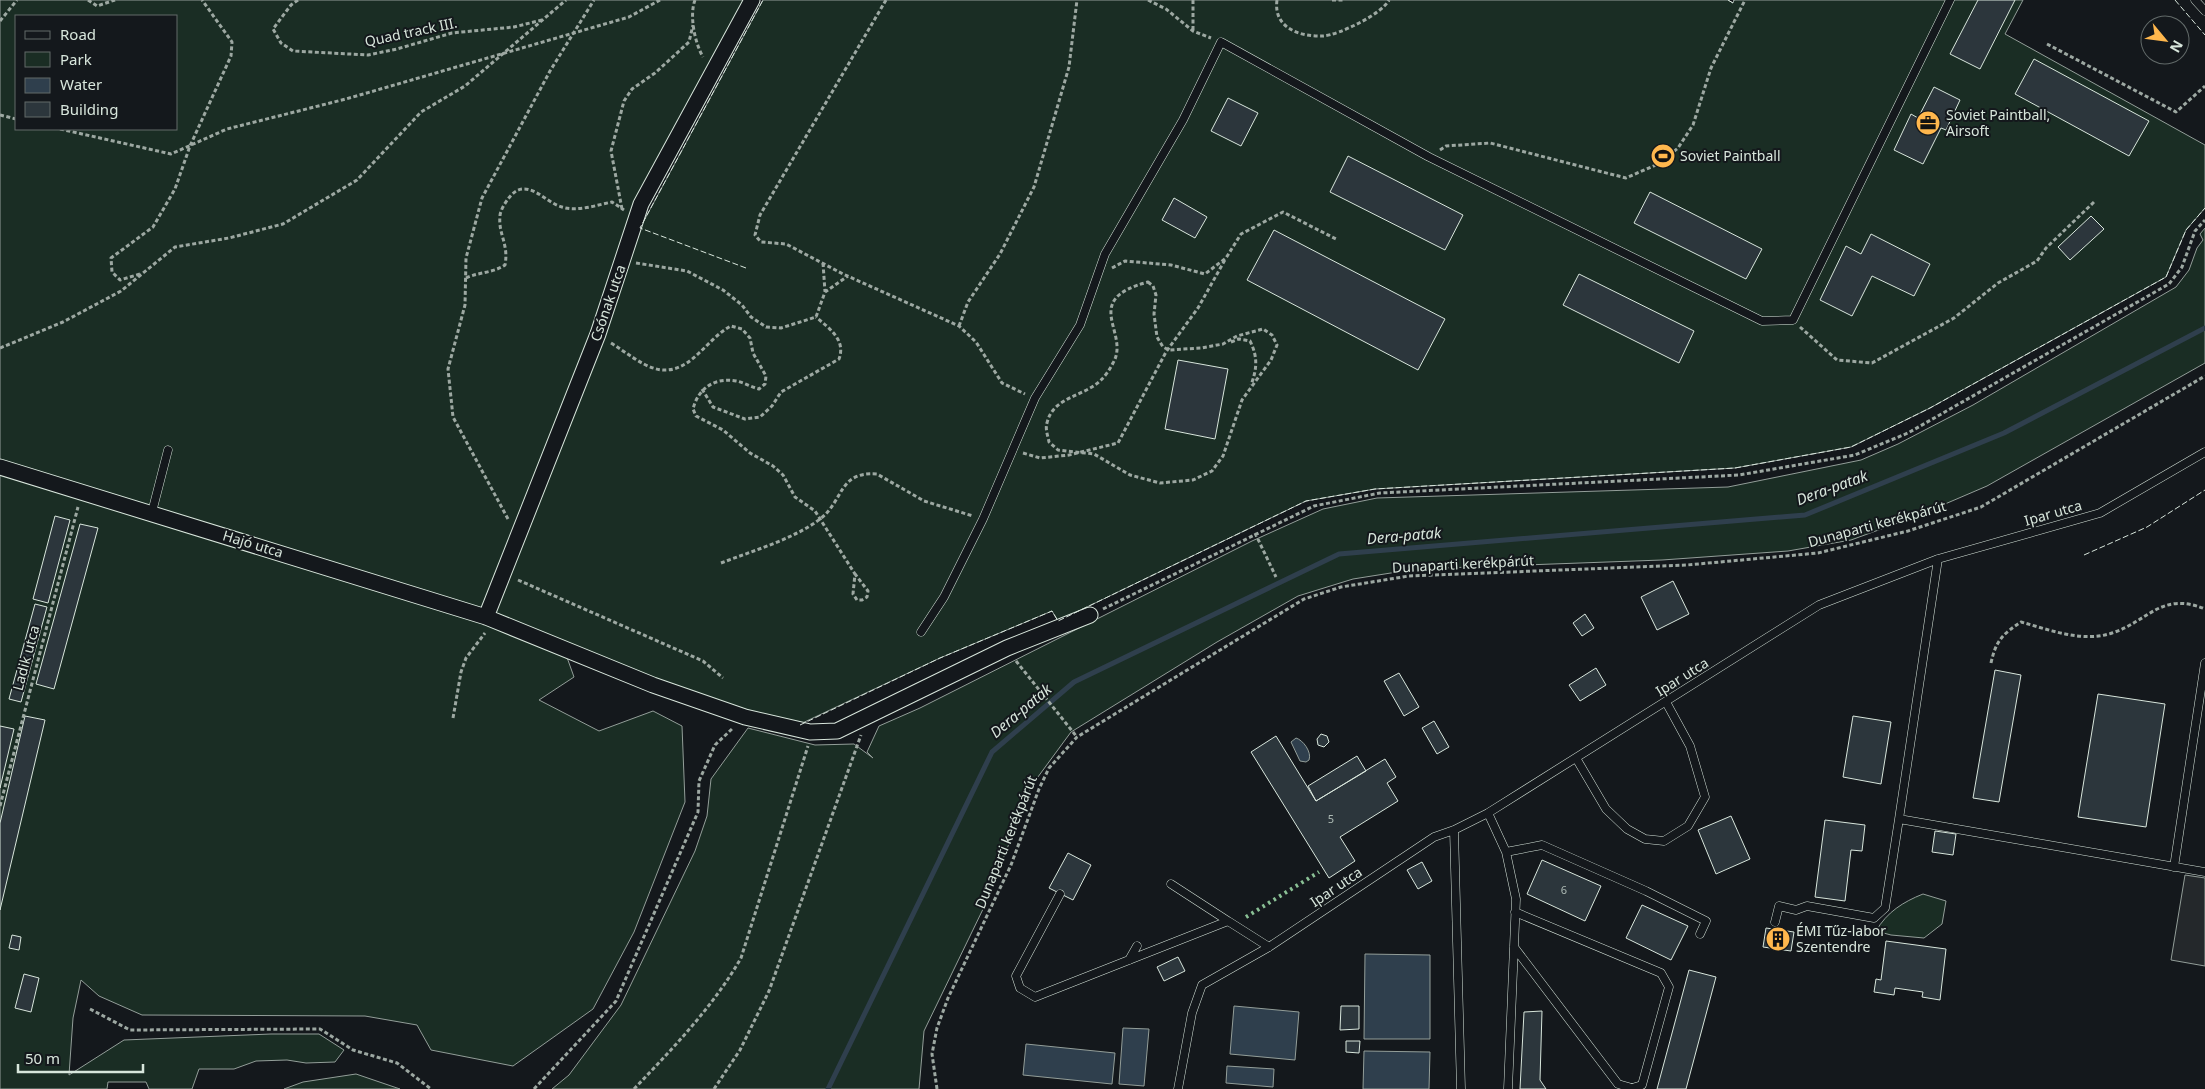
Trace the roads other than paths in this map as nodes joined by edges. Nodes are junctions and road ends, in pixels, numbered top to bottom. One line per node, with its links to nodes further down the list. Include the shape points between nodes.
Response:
1 (752, 0): 11 (street, Csónak utca, via 635,217 598,334 504,573)
2 (1950, 0): 12 (lane, via 1793,320 1762,321 1429,157 1221,42 1183,120 1105,254 1080,324 1035,398 983,519 944,597)
3 (2195, 0): 4 (lane)
4 (2205, 12)
5 (168, 450): 8 (lane)
6 (2205, 452): 9 (lane, Ipar utca, via 2100,513)
7 (0, 466): 8 (street, Hajó utca)
8 (152, 512): 11 (street, Hajó utca)
9 (1938, 558): 14 (lane, Ipar utca, via 1819,606); 17 (lane)
10 (1090, 615): 11 (street, Hajó utca, via 1007,648 837,731 810,732 746,716 653,685)
11 (495, 620)
12 (921, 632)
13 (2205, 663): 20 (lane)
14 (1666, 702): 15 (lane, Ipar utca); 15 (lane, via 1690,746 1705,796 1688,826 1664,841 1645,839 1606,809)
15 (1576, 758): 16 (lane, Ipar utca)
16 (1488, 813): 18 (lane, Ipar utca); 19 (lane)
17 (1899, 819): 20 (lane); 26 (lane, via 1885,908 1874,918 1807,906 1796,910 1779,906)
18 (1454, 830): 29 (lane, Ipar utca, via 1434,837); 33 (lane)
19 (1506, 852): 24 (lane, via 1516,899); 27 (lane, via 1542,845 1706,921)
20 (2174, 867): 21 (lane)
21 (2205, 872)
22 (1171, 884): 25 (lane)
23 (1060, 894): 31 (lane, via 1016,976 1020,988 1035,997)
24 (1515, 912): 30 (lane); 30 (lane, via 1661,973 1669,987 1642,1085 1632,1088 1618,1084)
25 (1228, 921): 29 (lane); 31 (lane)
26 (1775, 922)
27 (1700, 934)
28 (1137, 946): 31 (lane)
29 (1269, 947): 32 (lane, Ipar utca, via 1202,985 1192,1013)
30 (1514, 947): 34 (lane)
31 (1130, 960)
32 (1178, 1089)
33 (1461, 1089)
34 (1508, 1089)

